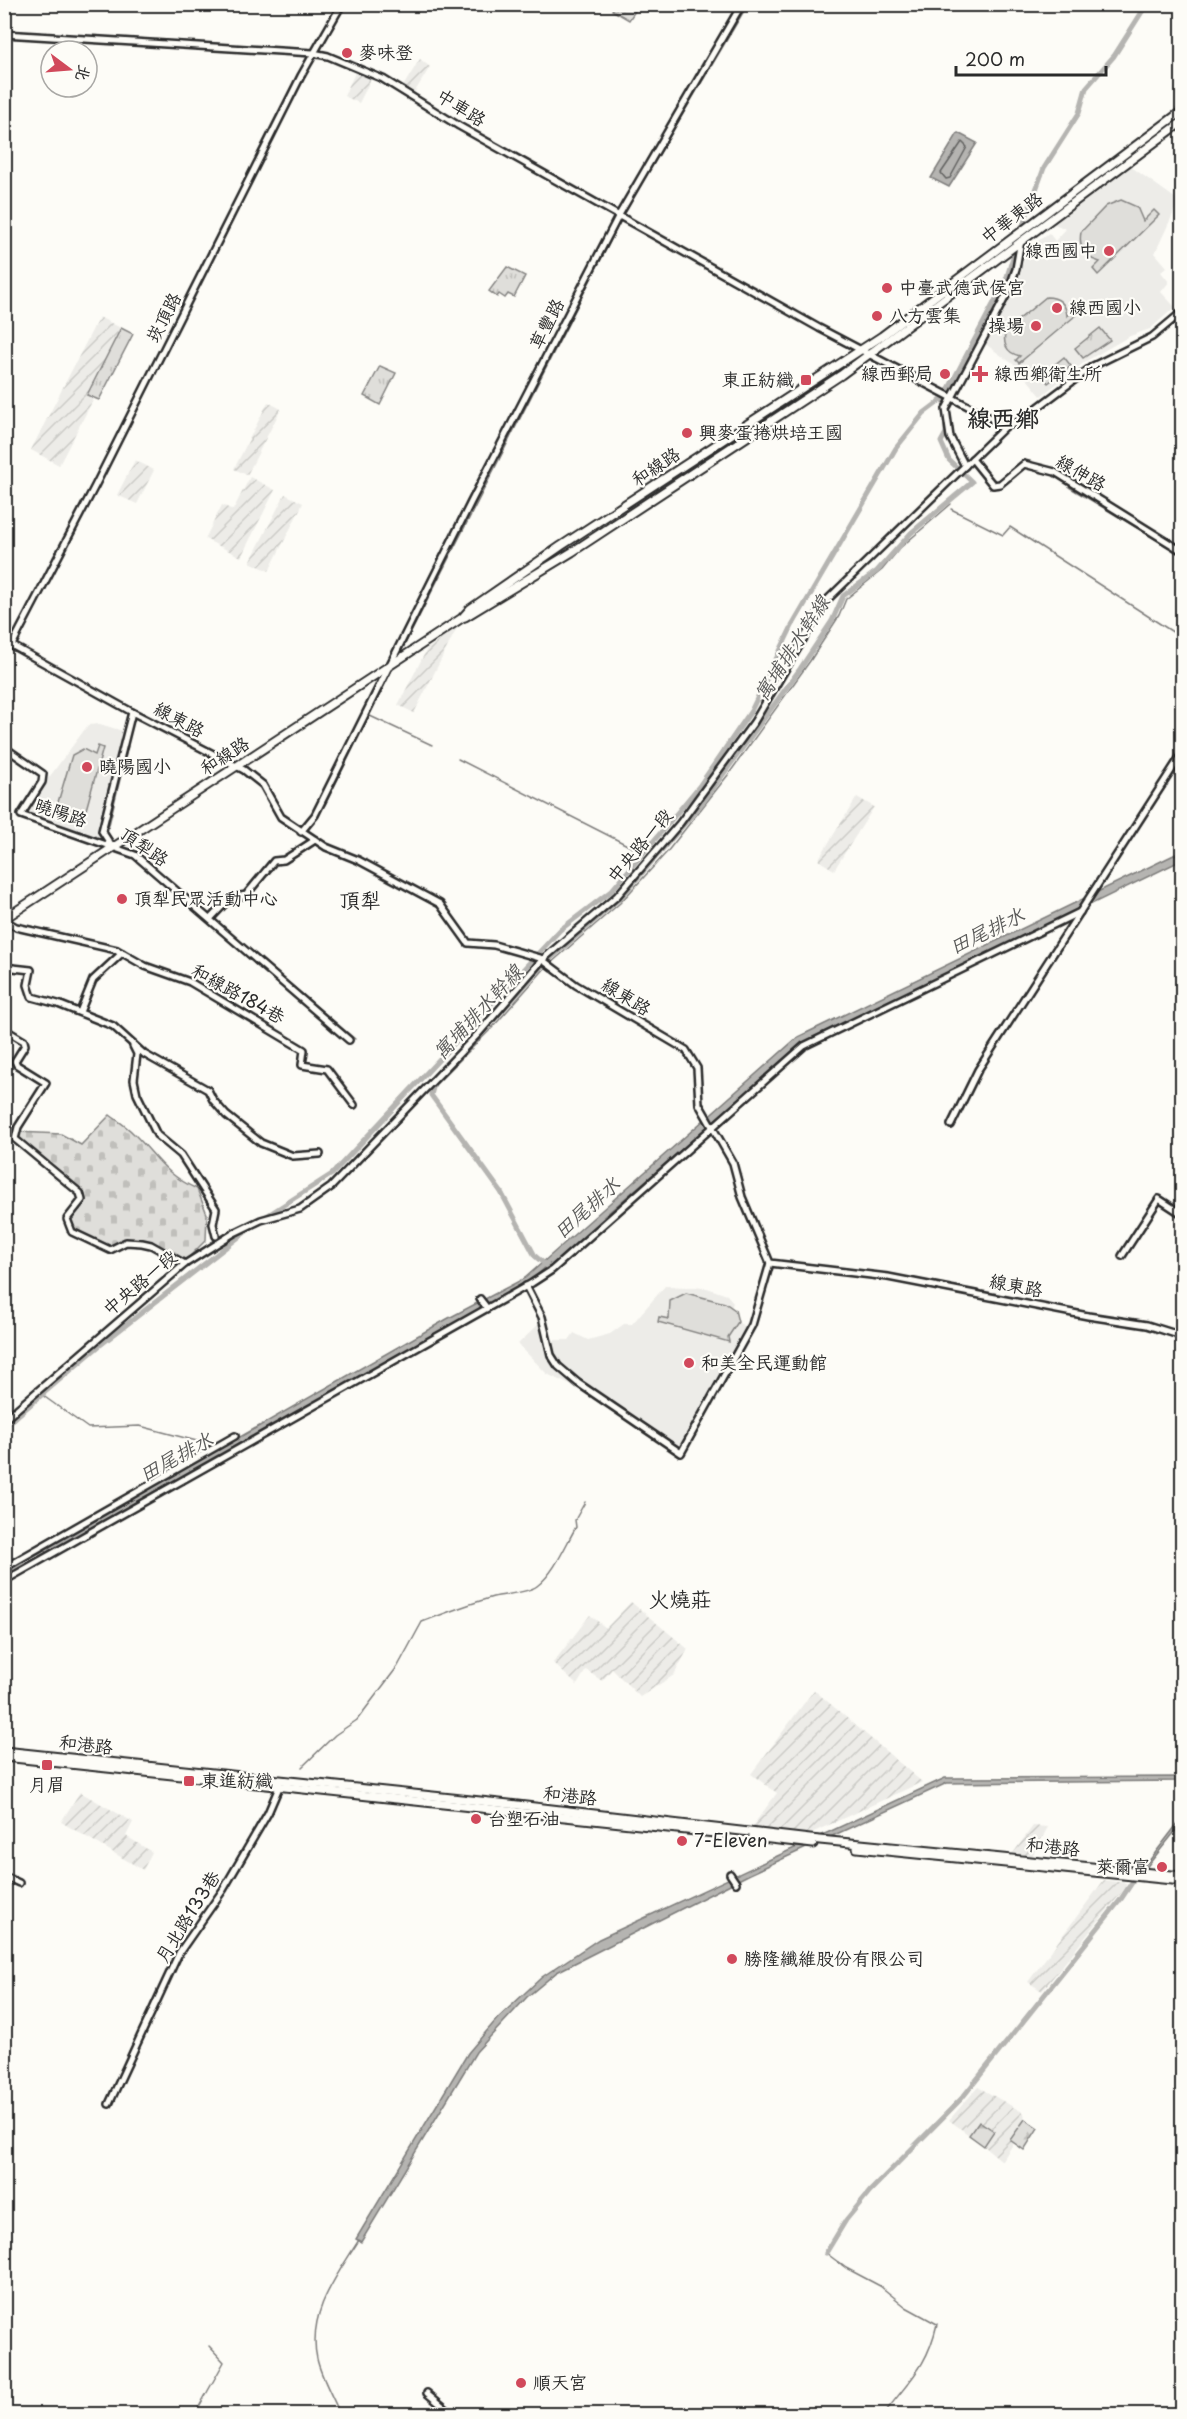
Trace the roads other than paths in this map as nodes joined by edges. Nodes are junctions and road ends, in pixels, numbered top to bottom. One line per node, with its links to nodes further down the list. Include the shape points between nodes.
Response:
1 (342, 4): 4 (street, 崁頂路)
2 (742, 4): 7 (street, 草豐路)
3 (4, 34): 4 (street, 中車路)
4 (313, 53): 7 (street, 中車路, via 391,84); 21 (street, 崁頂路)
5 (1182, 111): 8 (main road, 中華東路)
6 (1182, 122): 9 (main road, 中華東路)
7 (619, 215): 11 (street, 中車路); 22 (street, 草豐路)
8 (1016, 234): 9 (street); 11 (main road, 中華東路)
9 (1022, 241): 12 (main road, 中華東路); 13 (street, via 1008,292)
10 (1182, 312): 14 (street, 中央路一段, via 1152,337 1105,358 1017,423)
11 (860, 349): 12 (street); 15 (main road, 和線路)
12 (869, 354): 13 (street); 15 (main road, 和線路)
13 (951, 398): 14 (street); 17 (street, via 946,409 948,431)
14 (1006, 426): 16 (street, 中央路一段)
15 (733, 439): 19 (main road, 和線路, via 561,546); 19 (main road, 和線路, via 573,552 473,615)
16 (972, 459): 17 (street, 中央路一段); 18 (street, 線伸路, via 993,485 1000,484 1024,464 1054,472)
17 (965, 466): 34 (street, 中央路一段, via 834,592 754,722 680,823 617,896)
18 (1182, 551)
19 (462, 618): 22 (main road, 和線路)
20 (4, 641): 21 (street, 線東路)
21 (12, 645): 23 (street, 線東路)
22 (390, 664): 26 (main road, 和線路); 27 (street, 草豐路, via 315,815)
23 (132, 712): 26 (street, 線東路); 29 (street, 頂犁路, via 102,831)
24 (4, 747): 29 (street, 曉陽路, via 43,774 21,815)
25 (1182, 754): 30 (street)
26 (236, 766): 27 (street, 線東路, via 263,786 280,817); 29 (main road, 和線路)
27 (301, 832): 28 (street, 線東路)
28 (315, 840): 31 (street, via 284,860 274,861 246,895 230,898); 34 (street, 線東路, via 440,904 468,943 494,945)
29 (113, 847): 31 (street, 頂犁路, via 135,855); 32 (main road, 和線路)
30 (1080, 912): 41 (street, via 978,1070); 42 (street, via 804,1046)
31 (211, 918): 38 (street, 頂犁路)
32 (4, 920): 33 (street, 和線路184巷, via 16,927)
33 (122, 953): 36 (street, via 93,980); 40 (street, 和線路184巷, via 190,982 281,1034 305,1051 302,1065 327,1069)
34 (543, 961): 42 (street, 線東路, via 686,1050 697,1068 699,1104); 48 (street, 中央路一段, via 340,1179 300,1209 261,1220 212,1244)
35 (4, 967): 36 (street, via 31,970 28,985 32,996)
36 (80, 1012): 39 (street, via 113,1026)
37 (4, 1029): 48 (street, via 24,1041 15,1061 17,1065 46,1083 18,1127 15,1139 80,1193 82,1200 67,1219 72,1232 110,1250 126,1242 151,1245)
38 (349, 1040)
39 (133, 1044): 43 (street, via 208,1090 226,1115 261,1143 293,1156); 45 (street, via 137,1094 157,1135 181,1155 216,1209)
40 (354, 1105)
41 (951, 1125)
42 (712, 1127): 47 (street, 線東路, via 733,1164 741,1197); 49 (street, via 552,1270)
43 (320, 1154)
44 (1182, 1214): 46 (street, via 1159,1199)
45 (216, 1236)
46 (1122, 1256)
47 (770, 1263): 49 (street, via 752,1325 681,1453 558,1366 551,1355 542,1317); 52 (street, 線東路, via 888,1277 1147,1325)
48 (185, 1264): 53 (street, 中央路一段)
49 (526, 1286): 51 (street)
50 (480, 1299): 51 (street)
51 (487, 1308): 56 (street)
52 (1182, 1336)
53 (4, 1420)
54 (235, 1436): 55 (street)
55 (4, 1568)
56 (4, 1581)
57 (4, 1751): 59 (main road, 和港路)
58 (4, 1757): 59 (main road, 和港路)
59 (280, 1784): 61 (main road, 和港路); 67 (street, 月北路133巷, via 224,1890 179,1953)
60 (730, 1874): 66 (street)
61 (1144, 1874): 63 (main road); 64 (main road)
62 (4, 1876): 65 (street)
63 (1182, 1876)
64 (1182, 1881)
65 (19, 1883)
66 (736, 1883)
67 (109, 2104)
68 (427, 2393): 69 (street)
69 (452, 2415)

